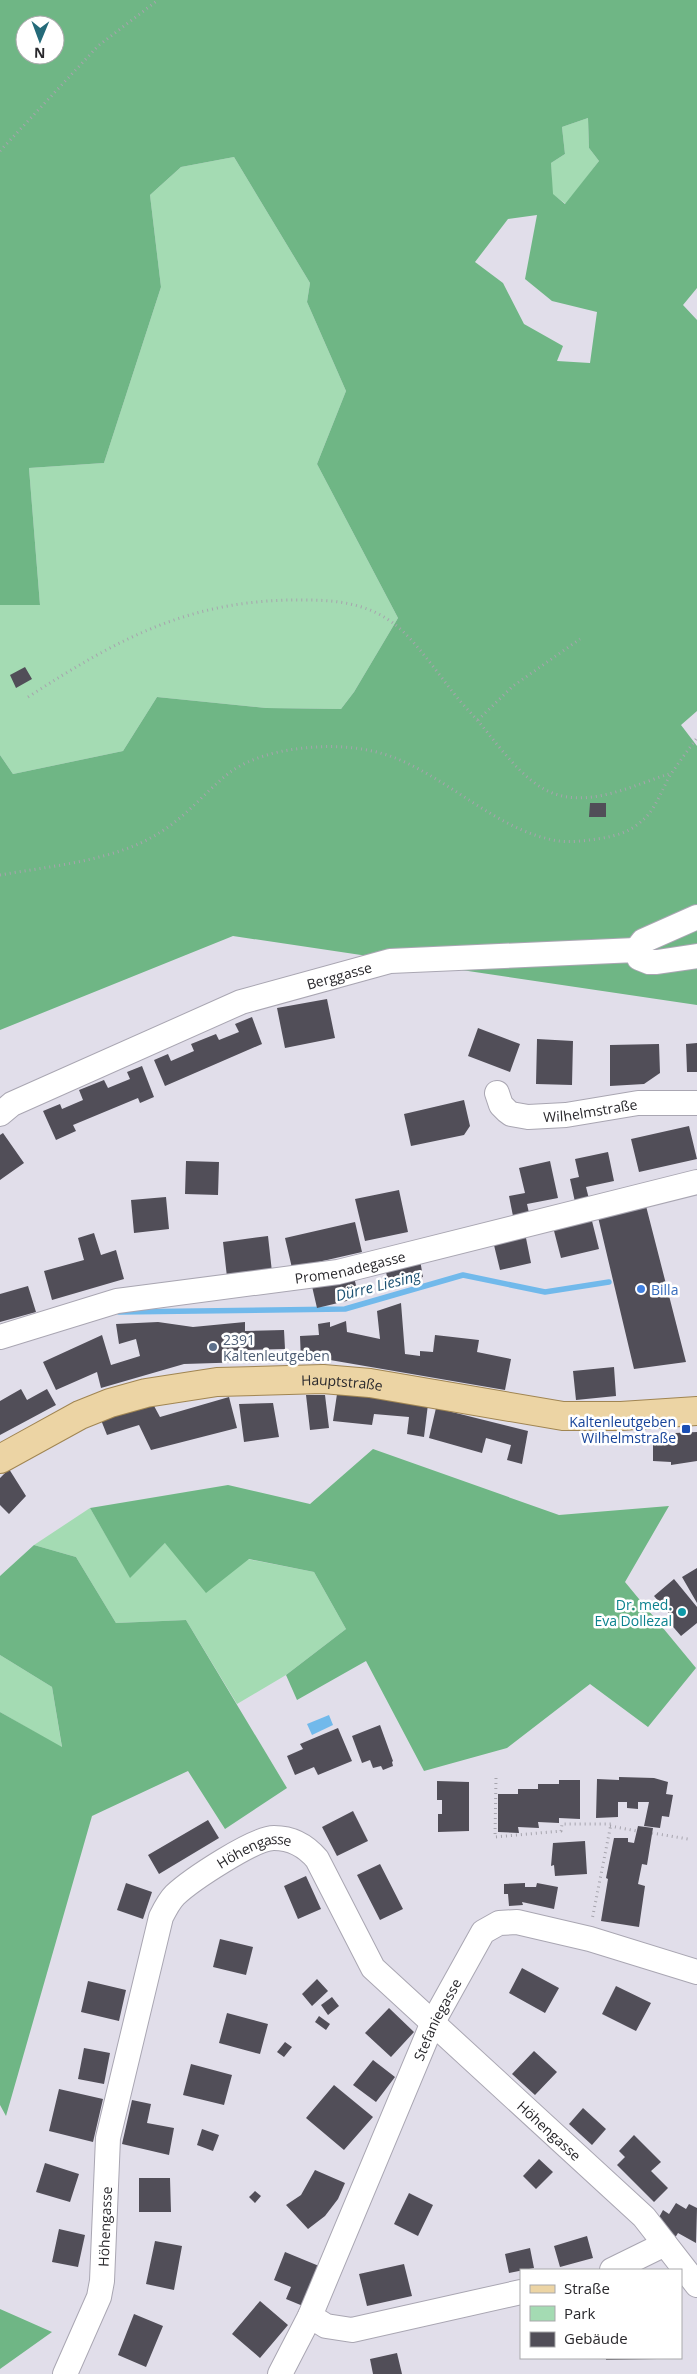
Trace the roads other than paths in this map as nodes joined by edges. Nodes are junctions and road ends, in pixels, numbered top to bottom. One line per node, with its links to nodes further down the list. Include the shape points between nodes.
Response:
1 (697, 917): 2 (street, via 642,941)
2 (636, 950): 3 (street, via 639,958 649,962); 6 (street, Berggasse, via 390,960 241,1002 12,1104)
3 (697, 956)
4 (497, 1093): 5 (street, Wilhelmstraße, via 507,1112 528,1117 566,1115 638,1103)
5 (697, 1103)
6 (0, 1114)
7 (697, 1182): 8 (street, Promenadegasse, via 338,1272 117,1301)
8 (0, 1337)
9 (697, 1411): 10 (main road, Hauptstraße, via 563,1416 370,1383 305,1378 218,1382 146,1393 110,1403 80,1415)
10 (0, 1459)
11 (697, 1972): 12 (street, Stefaniegasse, via 590,1939 517,1922 499,1923 479,1937)
12 (433, 2022): 13 (street, Höhengasse, via 644,2218); 17 (street, Stefaniegasse); 18 (street, Höhengasse, via 373,1968 317,1859 298,1843 273,1838 256,1842 177,1893 165,1908 158,1926 108,2138 99,2297)
13 (664, 2244): 14 (street); 15 (street, Höhengasse)
14 (614, 2269)
15 (697, 2285)
16 (520, 2292): 17 (street, via 352,2330 326,2326)
17 (310, 2316): 19 (street, Stefaniegasse)
18 (65, 2374)
19 (280, 2374)

